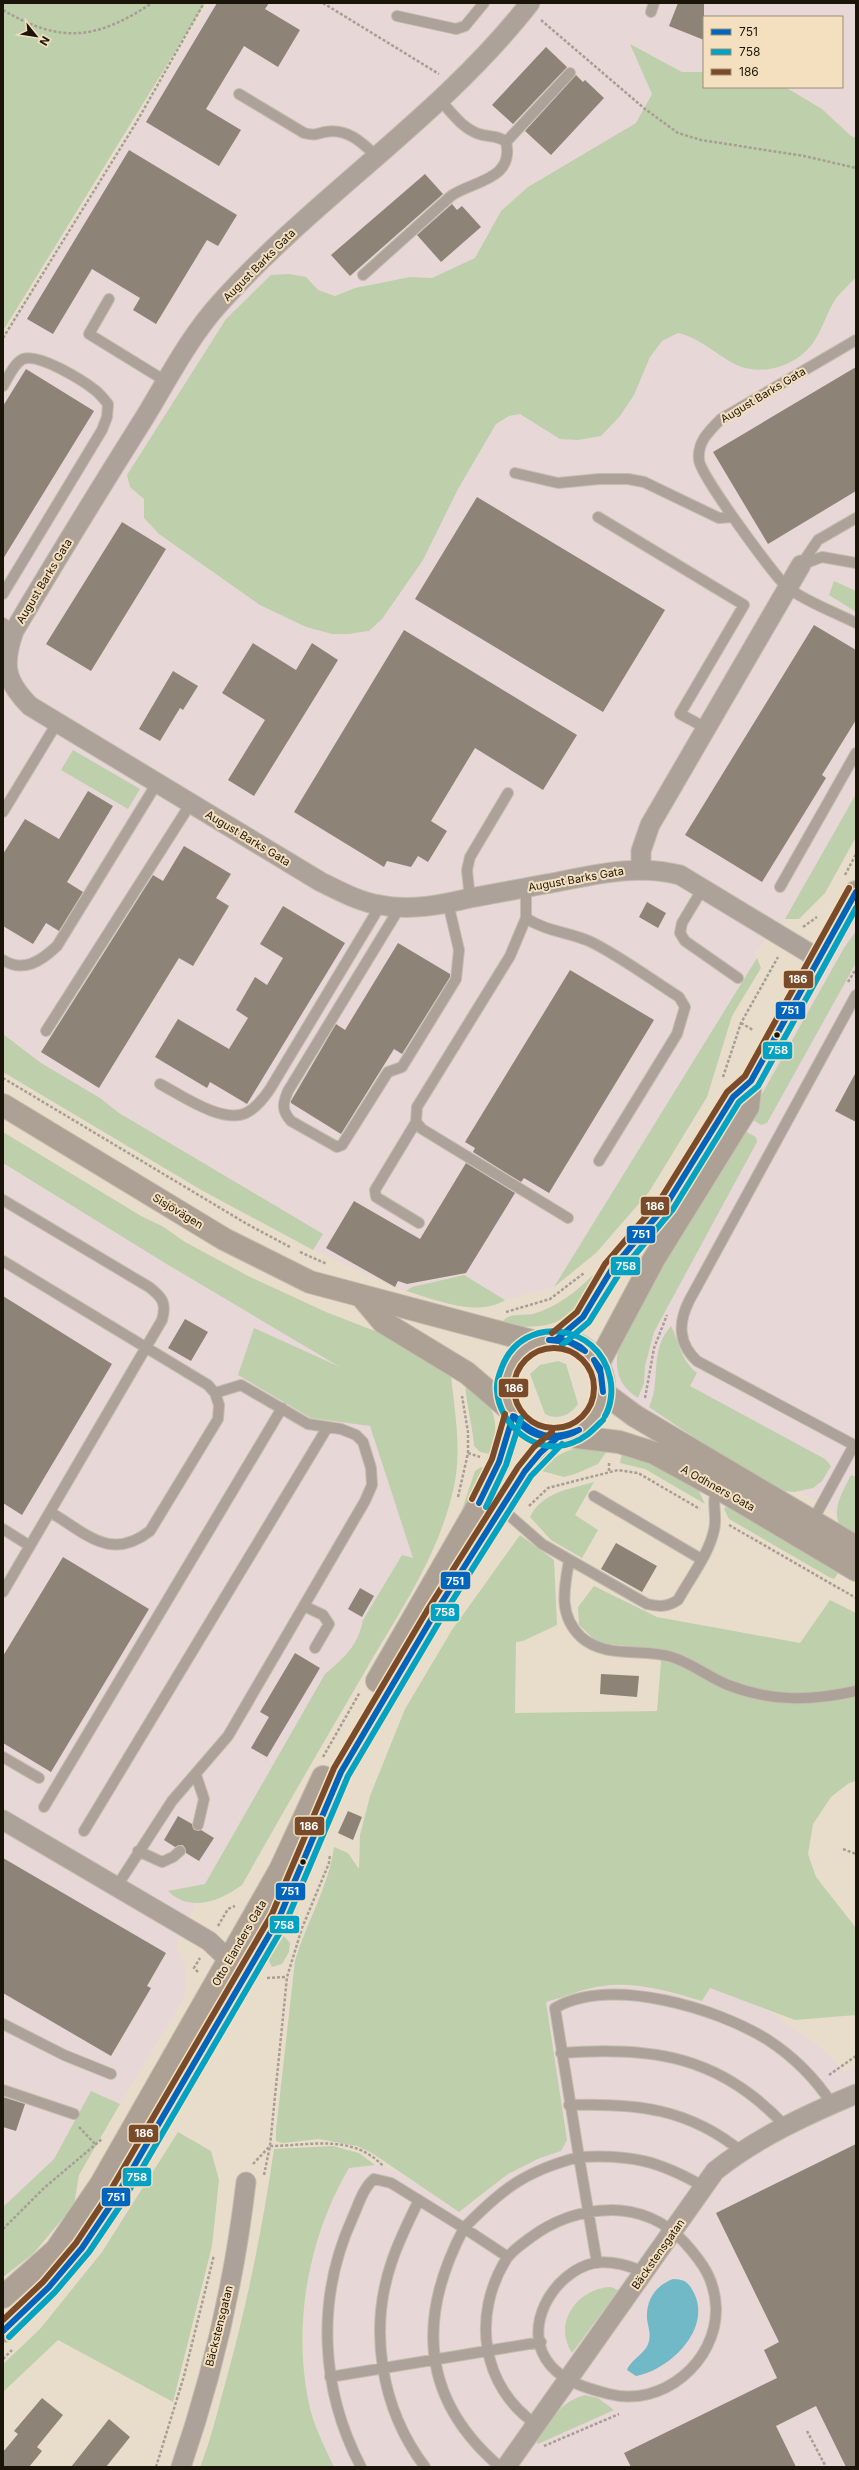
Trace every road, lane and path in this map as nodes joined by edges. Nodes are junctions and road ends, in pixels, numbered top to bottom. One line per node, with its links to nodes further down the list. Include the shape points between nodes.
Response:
1 (152, 3): 6 (path, via 111,26 82,33 61,34 34,27)
2 (204, 3): 17 (path, via 136,123)
3 (323, 3): 9 (path, via 442,75)
4 (484, 3): 7 (lane, via 465,26 456,28)
5 (528, 5): 9 (street, August Barks Gata, via 493,48); 14 (path, via 645,109 678,133 700,140 804,156)
6 (3, 10)
7 (397, 16)
8 (570, 73): 12 (lane)
9 (454, 87): 11 (street, August Barks Gata)
10 (239, 94): 13 (lane, via 304,133 316,136 324,132 337,131 356,137)
11 (440, 100): 12 (lane, via 460,123 470,130 501,138); 13 (street, August Barks Gata)
12 (506, 142): 15 (lane, via 507,154 497,174 451,196)
13 (376, 156): 19 (street, August Barks Gata, via 259,262 228,294 194,339)
14 (856, 168)
15 (363, 275)
16 (109, 299): 19 (lane, via 88,334)
17 (3, 338)
18 (856, 340): 23 (lane, August Barks Gata, via 721,419 703,438 699,462 707,479)
19 (167, 382): 30 (street, August Barks Gata)
20 (3, 386): 28 (lane, via 14,367 23,359 32,358 55,365 96,390 108,404 102,430)
21 (515, 473): 23 (lane, via 558,483 599,479 644,482 719,518)
22 (598, 517): 33 (lane, via 744,605 680,714)
23 (733, 517): 27 (lane, August Barks Gata)
24 (856, 518): 26 (lane, via 818,540)
25 (856, 563): 26 (lane, via 822,557)
26 (801, 565): 27 (street)
27 (788, 587): 29 (lane); 33 (street)
28 (3, 594)
29 (856, 623)
30 (9, 627): 31 (street, August Barks Gata)
31 (6, 673): 32 (street, August Barks Gata, via 16,692 30,706)
32 (57, 723): 35 (street, August Barks Gata); 38 (lane)
33 (706, 728): 40 (street, via 650,825 641,851)
34 (856, 753): 42 (lane)
35 (157, 783): 37 (street, August Barks Gata); 53 (lane, via 57,946 32,964 11,965)
36 (508, 793): 45 (lane, via 470,857 467,870)
37 (191, 803): 47 (street, August Barks Gata, via 321,882 355,898); 58 (lane)
38 (3, 812)
39 (856, 854): 41 (path)
40 (641, 869): 43 (street, August Barks Gata); 44 (street, August Barks Gata, via 680,874)
41 (849, 886): 52 (street)
42 (780, 887)
43 (526, 888): 45 (street, August Barks Gata); 50 (lane)
44 (703, 888): 51 (street, August Barks Gata); 54 (lane, via 682,923 680,933 685,941)
45 (470, 898): 46 (street, August Barks Gata)
46 (448, 903): 48 (street, August Barks Gata, via 413,908); 48 (lane, via 459,950 456,979 402,1067 388,1072 342,1145 337,1147 291,1120 285,1114 284,1102 288,1091)
47 (380, 906): 48 (street, August Barks Gata); 62 (lane, via 266,1094 252,1110 236,1115 207,1109)
48 (400, 907)
49 (819, 916): 51 (path, via 801,928)
50 (526, 918): 64 (lane, via 510,956 417,1107); 65 (lane, via 539,927 571,934 591,942 679,997 685,1007 677,1034)
51 (790, 942): 52 (street, August Barks Gata); 56 (path, via 775,961)
52 (819, 959): 60 (street)
53 (3, 960)
54 (738, 978)
55 (856, 995): 87 (lane, via 689,1301 680,1327 686,1348 696,1361)
56 (741, 1022): 57 (path); 61 (path)
57 (753, 1030)
58 (46, 1031)
59 (3, 1078): 69 (path, via 247,1224)
60 (751, 1081): 76 (street, via 733,1097 666,1205 612,1269 583,1317); 79 (street, via 748,1107 662,1247)
61 (722, 1083)
62 (160, 1084)
63 (3, 1105): 74 (street, Sisjövägen, via 230,1243 310,1282)
64 (416, 1122): 67 (lane, via 422,1129); 68 (lane, via 375,1190 376,1197)
65 (599, 1161)
66 (3, 1200): 78 (lane, via 160,1295 165,1305 164,1312)
67 (568, 1218)
68 (419, 1223)
69 (292, 1248)
70 (298, 1251): 72 (path)
71 (3, 1261): 78 (lane)
72 (331, 1266)
73 (587, 1271): 75 (path, via 550,1299 500,1314)
74 (362, 1297): 75 (street, Sisjövägen); 80 (street, via 383,1322)
75 (490, 1332): 77 (street, Sisjövägen)
76 (557, 1339): 77 (street, Otto Elanders Gata); 79 (street, Otto Elanders Gata, via 571,1341 584,1348)
77 (536, 1342): 84 (street, Otto Elanders Gata, via 522,1351 508,1371 505,1387)
78 (145, 1348): 81 (lane, via 208,1385); 92 (lane)
79 (598, 1364): 82 (street, Otto Elanders Gata, via 603,1378)
80 (467, 1373): 84 (street); 88 (path, via 461,1384 468,1432)
81 (215, 1393): 83 (lane, via 241,1385); 92 (lane, via 219,1405 218,1418 150,1531 138,1541 122,1546 110,1546)
82 (604, 1393): 86 (street, Otto Elanders Gata, via 593,1420 582,1430); 94 (street, A Odhners Gata)
83 (282, 1408): 85 (lane, via 308,1424); 107 (lane)
84 (512, 1413): 86 (street, via 532,1433); 118 (street, Otto Elanders Gata, via 499,1462 482,1499 329,1765 280,1870)
85 (327, 1428): 101 (lane, via 341,1429 356,1435 363,1442 371,1468 372,1485); 110 (lane)
86 (563, 1437): 89 (street, A Odhners Gata, via 619,1442 654,1453); 91 (street, Otto Elanders Gata, via 540,1453)
87 (855, 1445): 94 (lane)
88 (468, 1453)
89 (718, 1488): 94 (street, A Odhners Gata); 97 (lane, via 713,1496 714,1530)
90 (594, 1496): 97 (lane)
91 (502, 1509): 98 (lane, via 542,1544); 120 (street, Otto Elanders Gata, via 434,1613 341,1772 279,1918)
92 (50, 1512): 95 (lane)
93 (3, 1529): 95 (lane)
94 (808, 1529): 96 (street, A Odhners Gata); 99 (street, A Odhners Gata)
95 (30, 1546): 100 (lane)
96 (856, 1547)
97 (701, 1559): 98 (lane, via 678,1600 661,1607 647,1604)
98 (569, 1561): 103 (lane, via 563,1595 564,1610 572,1626 591,1645 606,1650 671,1656 728,1685 767,1696 822,1699)
99 (856, 1570)
100 (3, 1592)
101 (304, 1606): 102 (lane, via 323,1615 329,1624); 105 (lane, via 228,1736)
102 (315, 1648)
103 (856, 1691)
104 (3, 1756): 106 (lane)
105 (196, 1775): 109 (lane, via 204,1799); 112 (lane, via 172,1801)
106 (39, 1778)
107 (44, 1807)
108 (3, 1820): 115 (street)
109 (198, 1825)
110 (84, 1831)
111 (843, 1849): 114 (path)
112 (138, 1851): 113 (lane, via 162,1862); 115 (lane)
113 (180, 1851)
114 (856, 1854)
115 (117, 1886): 117 (street)
116 (239, 1902): 117 (path, via 228,1909)
117 (209, 1941): 118 (street); 119 (path, via 194,1968)
118 (229, 1960): 120 (street, via 236,1974); 148 (street, Otto Elanders Gata, via 143,2114 72,2228 56,2250)
119 (200, 1974)
120 (234, 1997): 149 (street, Otto Elanders Gata, via 113,2202 82,2248 49,2287)
121 (3, 2024): 124 (lane, via 64,2055)
122 (561, 2053): 125 (lane, via 556,2008 585,1997 651,1999 687,2006 739,2024 787,2054); 129 (lane); 131 (lane, via 598,2050 636,2051 701,2066 727,2078 755,2096)
123 (856, 2056): 125 (path)
124 (111, 2074)
125 (818, 2084): 128 (lane)
126 (3, 2090): 130 (lane)
127 (856, 2094): 128 (street, Bäckstensgatan)
128 (832, 2104): 131 (street, Bäckstensgatan)
129 (569, 2105): 134 (lane, via 638,2106 678,2115 716,2133); 135 (lane)
130 (74, 2114): 133 (path, via 80,2127)
131 (786, 2127): 134 (street, Bäckstensgatan)
132 (106, 2136): 133 (path)
133 (95, 2144): 142 (path, via 44,2188)
134 (742, 2152): 138 (street, Bäckstensgatan, via 715,2171)
135 (579, 2157): 138 (lane, via 622,2157 654,2162 677,2171); 140 (lane); 141 (lane, via 547,2165 516,2181)
136 (246, 2182): 137 (path, via 249,2170 270,2146 313,2142 342,2144 361,2150 382,2165); 161 (street, Bäckstensgatan, via 240,2231 226,2304)
137 (391, 2183): 139 (lane); 154 (lane, via 380,2179 370,2182 339,2249 326,2319)
138 (704, 2187): 143 (street, Bäckstensgatan)
139 (419, 2200): 141 (lane); 153 (lane, via 391,2262 382,2300 380,2320)
140 (588, 2210): 143 (lane, via 627,2211 659,2221); 145 (lane, via 539,2231); 146 (lane)
141 (464, 2228): 145 (lane); 152 (lane, via 445,2267 436,2296)
142 (3, 2229)
143 (674, 2231): 147 (street, Bäckstensgatan); 155 (lane, via 701,2260 712,2281 716,2310 714,2331 704,2354 686,2374 671,2385 660,2392 640,2396 623,2397 608,2394)
144 (215, 2250): 160 (path, via 184,2376)
145 (508, 2257): 151 (lane, via 489,2303)
146 (597, 2262): 147 (lane, via 620,2263); 150 (lane, via 572,2273 552,2291 541,2315)
147 (645, 2272): 155 (street, Bäckstensgatan)
148 (3, 2297)
149 (3, 2331)
150 (540, 2342): 151 (lane); 155 (lane, via 547,2361)
151 (487, 2349): 152 (lane); 157 (lane, via 495,2377 505,2396 520,2414)
152 (434, 2360): 153 (lane); 164 (lane, via 455,2416 475,2444)
153 (383, 2369): 154 (lane); 163 (lane, via 398,2423)
154 (330, 2377): 162 (lane, via 343,2425)
155 (567, 2380): 157 (street, Bäckstensgatan)
156 (619, 2414): 159 (path, via 532,2452)
157 (537, 2425): 159 (street, Bäckstensgatan)
158 (807, 2431): 166 (path)
159 (522, 2446): 165 (street, Bäckstensgatan)
160 (156, 2467)
161 (181, 2467)
162 (361, 2467)
163 (425, 2467)
164 (500, 2467)
165 (506, 2467)
166 (826, 2467)

